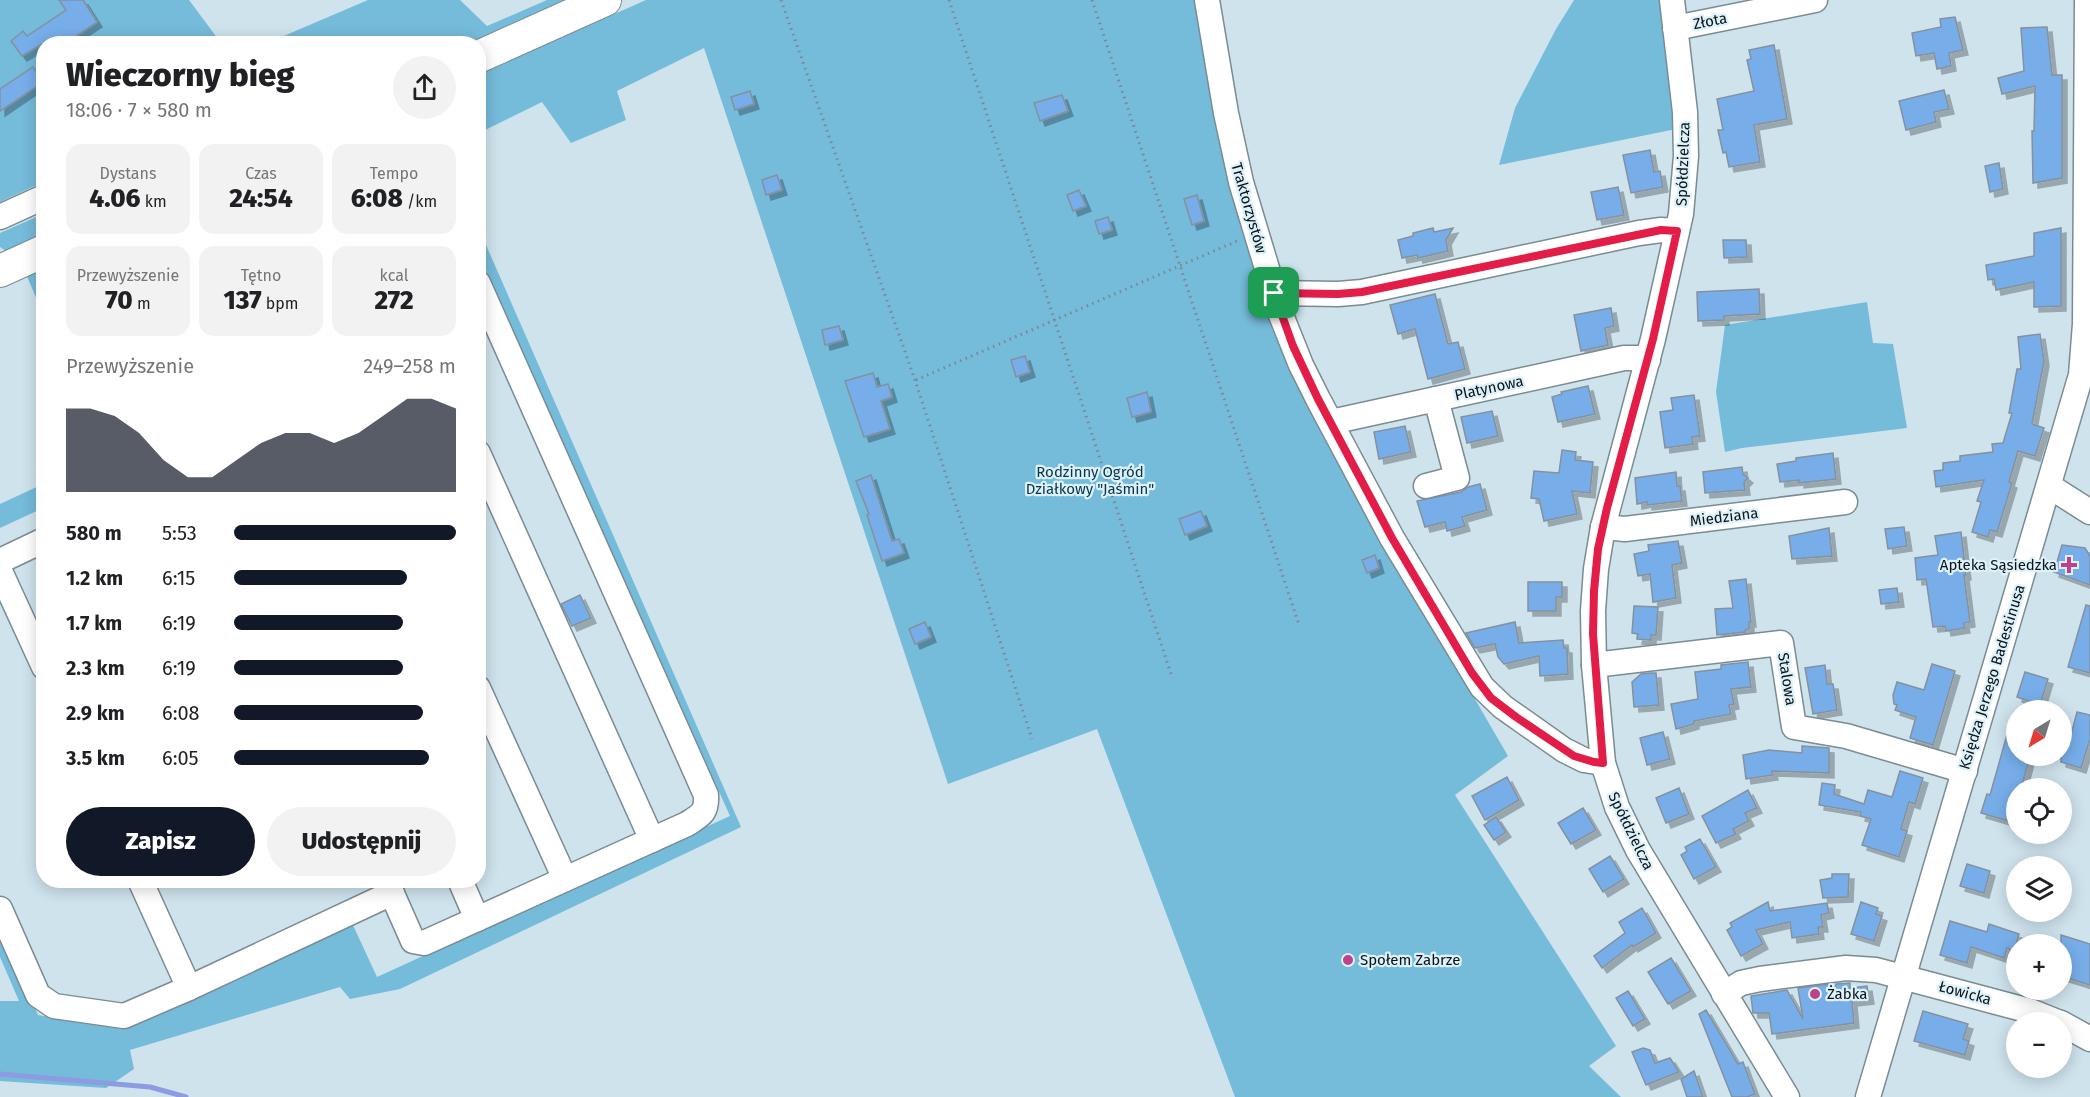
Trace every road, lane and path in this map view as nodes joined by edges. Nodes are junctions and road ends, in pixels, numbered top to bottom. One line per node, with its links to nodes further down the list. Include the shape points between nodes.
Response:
1 (606, 0): 10 (main road)
2 (781, 0): 22 (path)
3 (949, 0): 20 (path)
4 (1092, 0): 16 (path)
5 (1207, 0): 14 (street, Traktorzystów, via 1231,138)
6 (1672, 0): 9 (street, Spółdzielcza)
7 (1815, 0): 9 (street, Złota)
8 (2087, 0): 27 (street, Księdza Jerzego Badestinusa, via 2084,352 2075,400)
9 (1675, 28): 13 (street, Spółdzielcza, via 1686,132)
10 (486, 53)
11 (36, 201): 12 (street)
12 (0, 217)
13 (1677, 231): 18 (street, via 1639,233 1362,292); 21 (street, Spółdzielcza)
14 (1256, 234): 16 (path); 18 (street, Traktorzystów)
15 (36, 255): 17 (main road)
16 (1181, 264): 20 (path); 34 (path)
17 (0, 271)
18 (1274, 293): 24 (street, Traktorzystów, via 1301,365)
19 (486, 301): 42 (street, via 706,795 701,815)
20 (1054, 320): 22 (path); 37 (path)
21 (1647, 360): 23 (street, Platynowa, via 1624,358); 30 (street, Spółdzielcza)
22 (915, 380): 39 (path)
23 (1436, 399): 24 (street, Platynowa); 26 (street, via 1456,478)
24 (1331, 422): 40 (street, Traktorzystów, via 1392,538 1482,687 1509,712 1564,750 1584,760)
25 (486, 471): 42 (street)
26 (1426, 486)
27 (2049, 486): 29 (street); 41 (street, Księdza Jerzego Badestinusa)
28 (1845, 502): 30 (street, Miedziana, via 1625,529)
29 (2090, 512)
30 (1603, 527): 36 (street, Spółdzielcza, via 1594,591)
31 (36, 544): 32 (street)
32 (0, 561)
33 (0, 571): 35 (street)
34 (1299, 626)
35 (36, 650)
36 (1594, 666): 40 (street, Spółdzielcza); 41 (street, Stalowa, via 1781,643 1794,727 1846,736)
37 (1172, 677)
38 (486, 706): 43 (street)
39 (1032, 739)
40 (1603, 763): 52 (street, Spółdzielcza, via 1627,830)
41 (1965, 771): 50 (street, Księdza Jerzego Badestinusa)
42 (652, 840): 43 (street)
43 (565, 879): 49 (street)
44 (144, 888): 51 (street)
45 (387, 888): 51 (street)
46 (389, 888): 49 (street, via 413,941 424,943)
47 (463, 888): 49 (street)
48 (0, 909): 51 (street, via 38,995 54,1006 124,1016)
49 (477, 919)
50 (1904, 976): 52 (street, Łowicka, via 1846,968 1760,979); 53 (street, Łowicka); 57 (street, Księdza Jerzego Badestinusa)
51 (189, 988)
52 (1724, 994): 56 (street, Spółdzielcza)
53 (2033, 1012)
54 (2072, 1029): 55 (street, Łowicka)
55 (2090, 1039)
56 (1787, 1097)
57 (1868, 1097)

